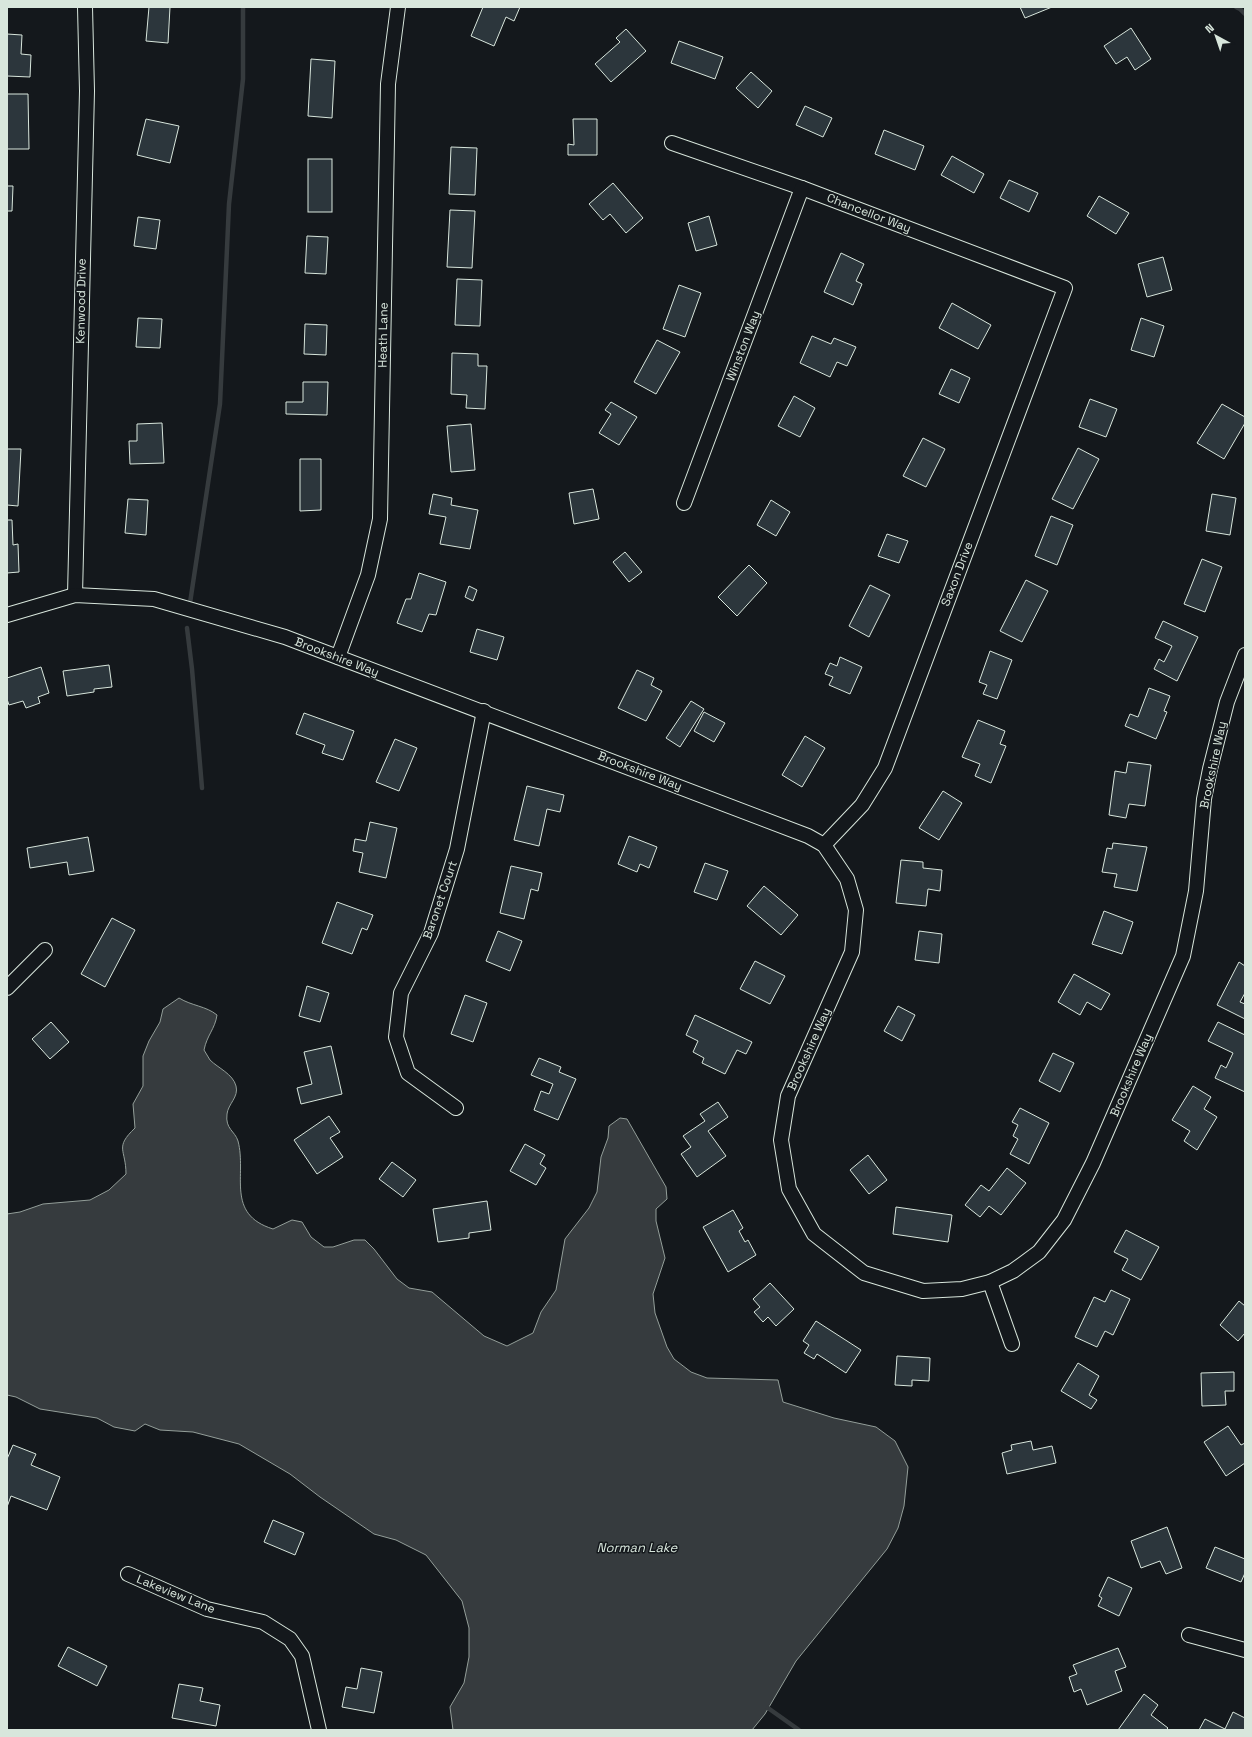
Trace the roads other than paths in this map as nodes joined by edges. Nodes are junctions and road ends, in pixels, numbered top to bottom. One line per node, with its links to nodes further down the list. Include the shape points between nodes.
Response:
1 (85, 7): 7 (street, Kenwood Drive, via 87,91)
2 (398, 7): 10 (street, Heath Lane, via 388,84 380,519 368,575)
3 (672, 143): 4 (street, Chancellor Way)
4 (802, 188): 5 (street, Chancellor Way); 6 (street, Winston Way)
5 (1065, 288): 12 (street, Saxon Drive, via 885,768 862,805)
6 (684, 503)
7 (75, 595): 8 (street, Brookshire Way); 10 (street, Brookshire Way, via 154,599 286,637)
8 (7, 615)
9 (1245, 655): 16 (street, Brookshire Way, via 1227,702 1210,769 1204,799 1196,891 1183,956 1093,1163 1064,1220 1039,1252 1013,1272)
10 (338, 657): 11 (street, Brookshire Way)
11 (484, 712): 12 (street, Brookshire Way, via 808,836); 15 (street, Baronet Court, via 457,849 431,933 401,993 396,1037 408,1073)
12 (824, 845): 16 (street, Brookshire Way, via 847,879 856,910 852,952 788,1096 781,1140 789,1189 814,1234 864,1273 923,1291 962,1289)
13 (45, 950): 14 (street)
14 (7, 988)
15 (456, 1108)
16 (990, 1282): 17 (street)
17 (1012, 1344)
18 (128, 1574): 21 (street, Lakeview Lane, via 207,1609 263,1622 290,1639 302,1656)
19 (1189, 1635): 20 (street)
20 (1245, 1650)
21 (319, 1730)

